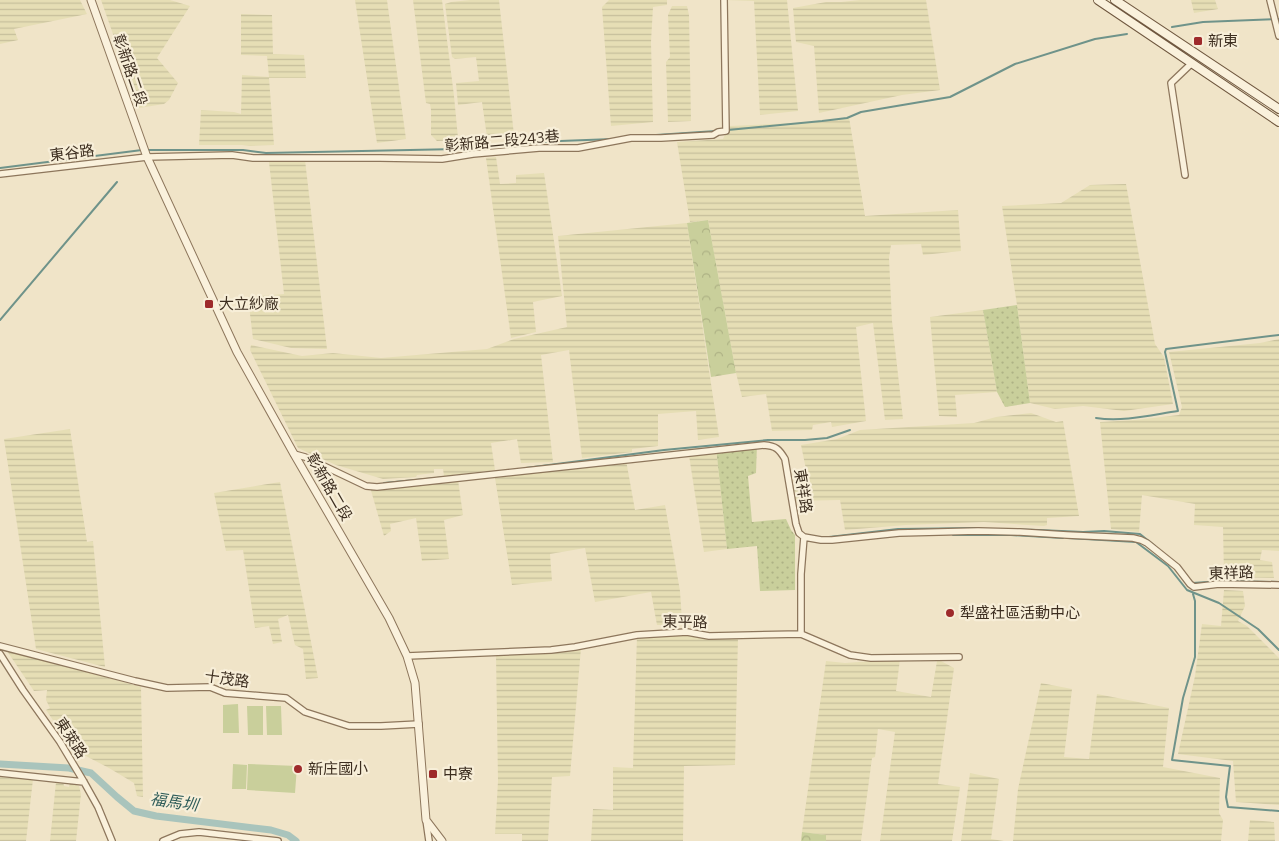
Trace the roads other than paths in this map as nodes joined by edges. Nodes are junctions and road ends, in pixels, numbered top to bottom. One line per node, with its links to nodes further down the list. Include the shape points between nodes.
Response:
1 (92, 0): 10 (street, 彰新路二段)
2 (724, 0): 10 (street, 彰新路二段243巷, via 726,131 713,135 631,138 578,148 539,148 442,159 253,158 232,155)
3 (1098, 0): 7 (main road)
4 (1116, 0): 8 (main road)
5 (1270, 0): 6 (street)
6 (1279, 36)
7 (1192, 63): 9 (main road); 12 (street, via 1171,83)
8 (1279, 109)
9 (1279, 122)
10 (147, 157): 11 (street, 東谷路); 13 (street, 彰新路二段, via 237,352)
11 (0, 174)
12 (1185, 175)
13 (294, 454): 14 (street, 東祥路, via 366,486 377,487 764,444 774,446 786,459 796,524); 19 (street, 彰新路二段)
14 (804, 538): 15 (street, 東祥路, via 832,540 978,531 1133,538 1147,543 1177,567 1194,587); 16 (street)
15 (1279, 585)
16 (801, 634): 19 (street, 東平路, via 709,636 687,632 637,635 575,648); 20 (street, 東平路, via 850,655 871,658)
17 (0, 646): 21 (street, 十茂路, via 167,688 210,687 225,693 286,698 305,712 349,726)
18 (0, 654): 23 (street, 東萊路)
19 (407, 656): 21 (street, 彰新路二段, via 415,683)
20 (959, 657)
21 (419, 724): 24 (street, 彰新路二段)
22 (0, 773): 23 (street)
23 (84, 782): 25 (street, 東萊路)
24 (426, 820): 28 (street); 29 (street)
25 (112, 841)
26 (163, 841): 27 (street, via 180,834 199,832)
27 (278, 841)
28 (429, 841)
29 (442, 841)

